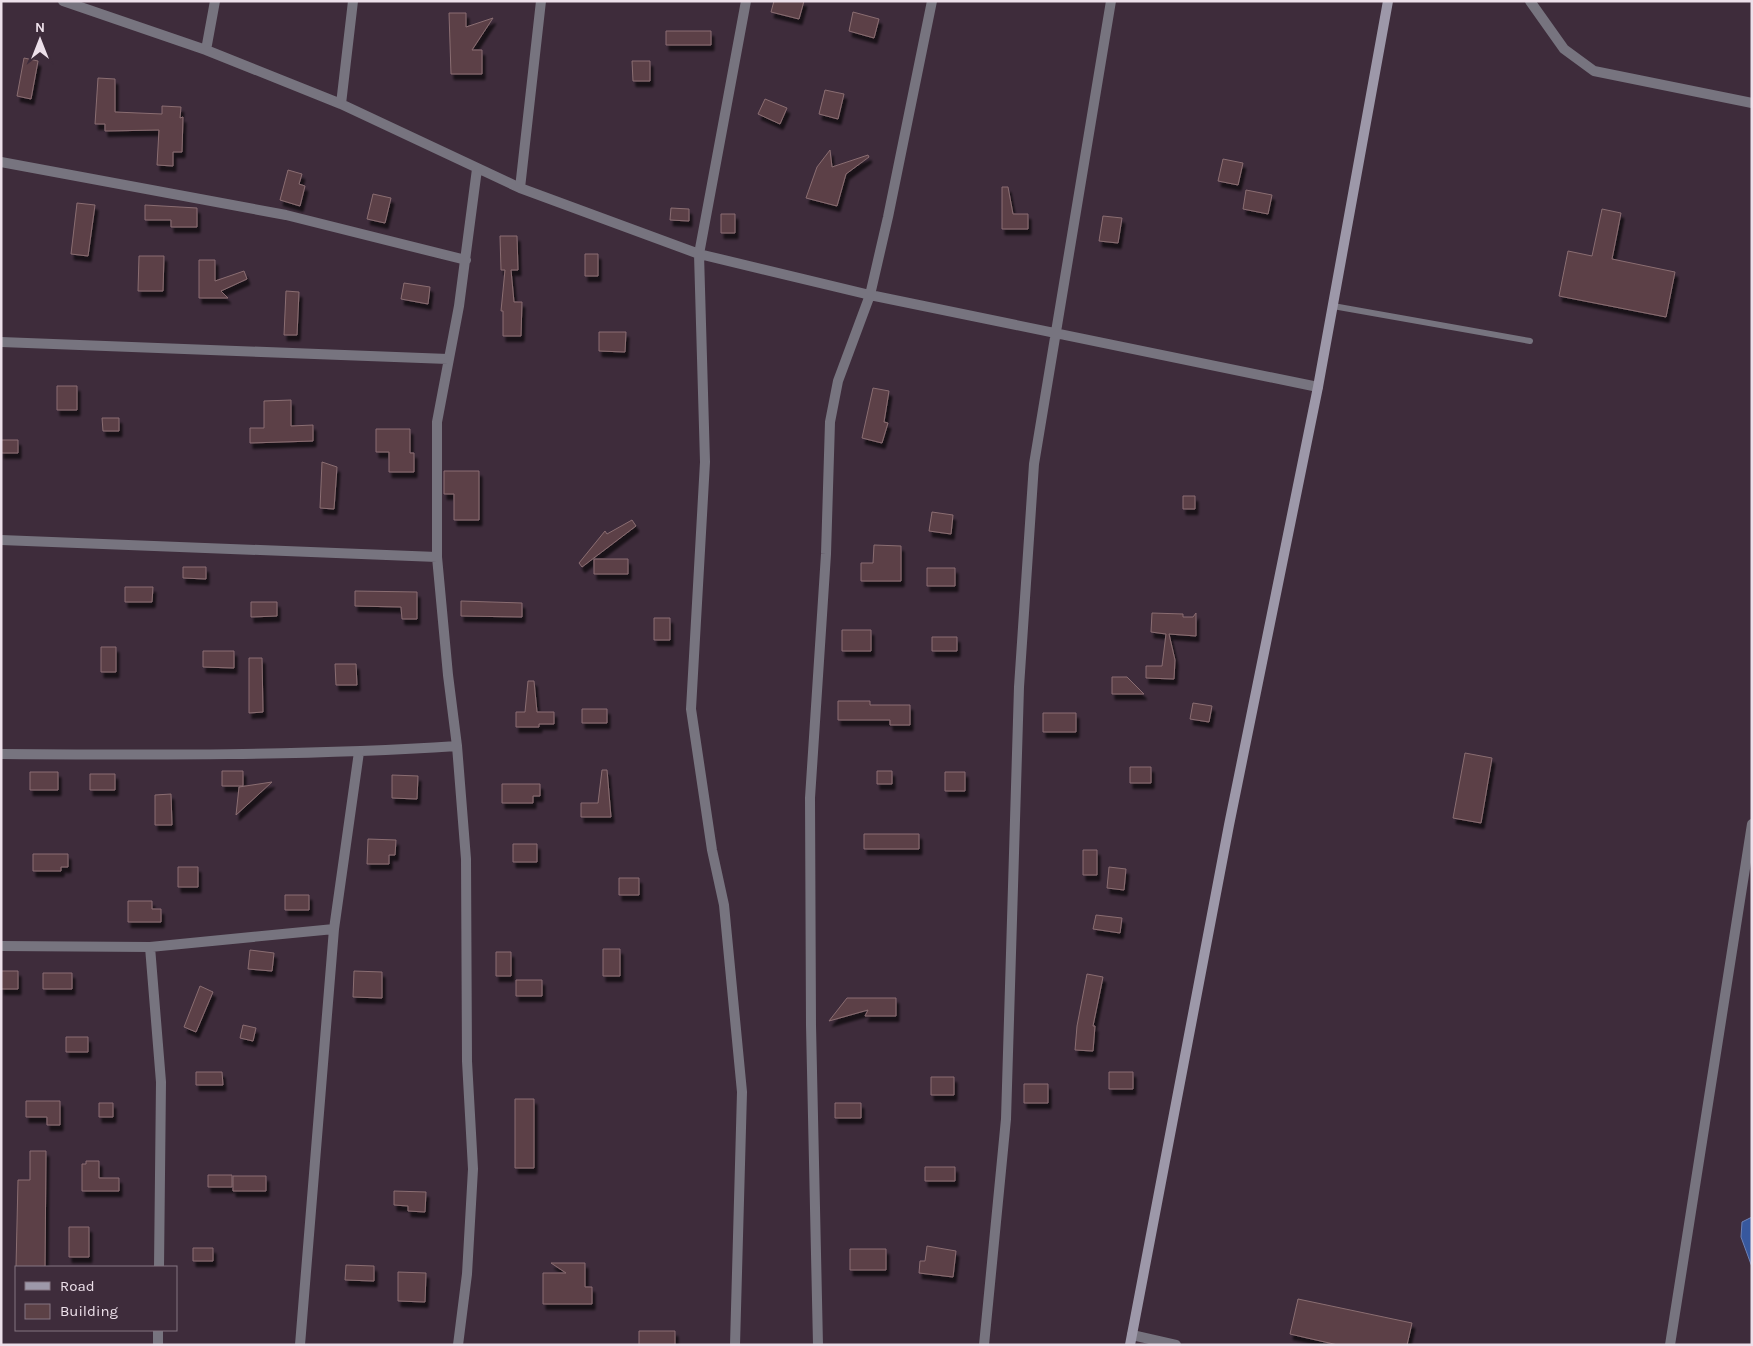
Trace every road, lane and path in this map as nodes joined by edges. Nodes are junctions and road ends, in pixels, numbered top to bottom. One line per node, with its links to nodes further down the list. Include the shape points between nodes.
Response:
1 (63, 1): 10 (street)
2 (215, 1): 10 (street)
3 (353, 1): 12 (street)
4 (540, 1): 15 (street)
5 (746, 1): 16 (street)
6 (932, 1): 18 (street)
7 (1111, 1): 20 (street)
8 (1388, 1): 19 (main road)
9 (1530, 1): 11 (street, via 1564,49 1594,70)
10 (206, 50): 12 (street)
11 (1752, 103)
12 (341, 104): 14 (street)
13 (1, 162): 17 (street, via 286,215)
14 (477, 169): 15 (street); 17 (street)
15 (520, 188): 16 (street)
16 (700, 254): 18 (street); 40 (street, via 705,462 691,709 712,850 724,905 742,1092)
17 (466, 260): 23 (street)
18 (870, 295): 20 (street); 41 (street, via 838,380 830,422 826,554 810,798)
19 (1333, 306): 21 (lane); 24 (main road)
20 (1057, 334): 24 (street); 42 (street, via 1034,464 1019,687 1006,1119)
21 (1530, 341)
22 (1, 342): 23 (street)
23 (448, 360): 26 (street, via 437,422)
24 (1318, 387): 36 (main road, via 1229,825)
25 (1, 540): 26 (street)
26 (437, 557): 27 (street)
27 (457, 746): 28 (street); 39 (street, via 466,859 467,1060 473,1169 467,1274)
28 (359, 752): 29 (street); 31 (street)
29 (1, 754)
30 (1752, 824): 44 (street)
31 (334, 929): 33 (street); 38 (street)
32 (1, 946): 33 (street)
33 (150, 947): 34 (street, via 161,1082)
34 (159, 1266)
35 (158, 1331): 37 (street)
36 (1131, 1340): 43 (street)
37 (158, 1345)
38 (300, 1345)
39 (458, 1345)
40 (735, 1345)
41 (818, 1345)
42 (984, 1345)
43 (1176, 1345)
44 (1670, 1345)

